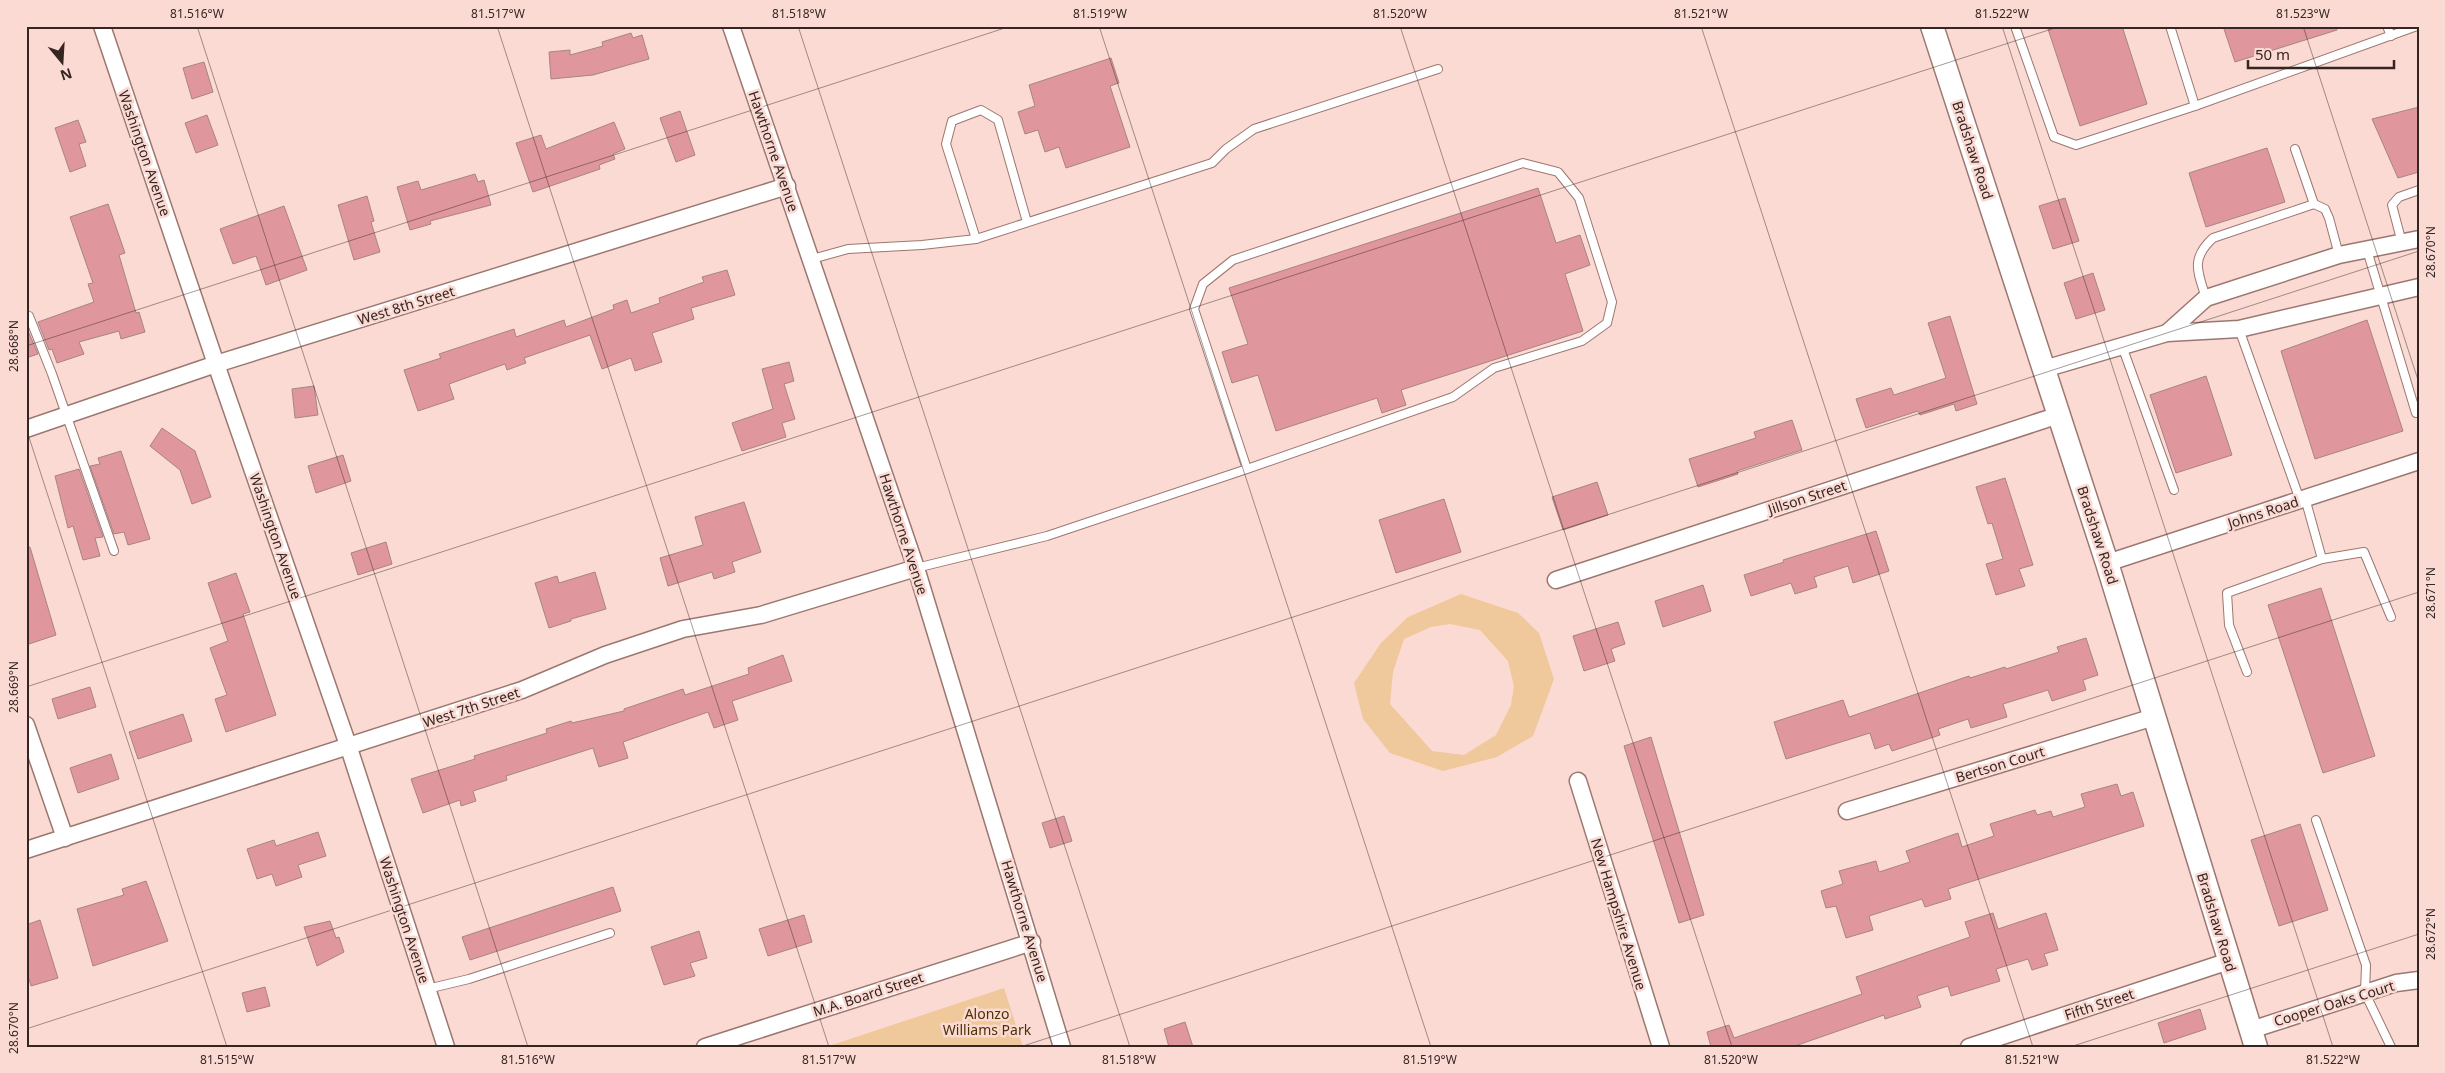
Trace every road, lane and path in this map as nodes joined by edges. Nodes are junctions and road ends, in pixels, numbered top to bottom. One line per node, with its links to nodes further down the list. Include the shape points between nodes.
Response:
1 (102, 26): 29 (street, Washington Avenue)
2 (732, 26): 12 (street, Hawthorne Avenue)
3 (1932, 26): 30 (street, Bradshaw Road)
4 (2015, 26): 10 (lane, via 2054,137 2076,145)
5 (2170, 26): 10 (lane)
6 (2387, 26): 8 (lane)
7 (2417, 26): 8 (lane)
8 (2391, 36): 10 (lane)
9 (1438, 69): 15 (lane, via 1254,129 1212,163)
10 (2195, 106)
11 (2295, 148): 14 (lane)
12 (787, 186): 21 (street, Hawthorne Avenue); 29 (street, West 8th Street)
13 (2419, 190): 18 (lane, via 2399,197 2392,205)
14 (2314, 204): 20 (lane, via 2325,210); 24 (lane, via 2213,238 2198,258 2197,270)
15 (1027, 222): 16 (lane); 16 (lane, via 998,120 981,110 952,122 946,144)
16 (976, 239): 21 (lane, via 848,249)
17 (2419, 239): 18 (street)
18 (2402, 243): 19 (street)
19 (2367, 250): 20 (street); 23 (lane)
20 (2339, 254): 24 (street)
21 (812, 259): 42 (street, Hawthorne Avenue)
22 (2419, 287): 23 (street)
23 (2381, 295): 26 (street); 31 (lane)
24 (2206, 298): 27 (street)
25 (29, 316): 32 (lane)
26 (2239, 329): 27 (street); 38 (lane)
27 (2167, 333): 28 (street)
28 (2122, 346): 30 (street); 37 (lane)
29 (216, 364): 32 (street, West 8th Street); 48 (street, Washington Avenue)
30 (2044, 369): 33 (street, Bradshaw Road)
31 (2416, 413)
32 (66, 415): 34 (street, West 8th Street); 39 (lane)
33 (2059, 415): 41 (street, Bradshaw Road); 43 (street, Jillson Street)
34 (26, 429)
35 (2419, 461): 38 (street, Johns Road)
36 (1247, 468): 36 (lane, via 1453,397 1494,368 1582,341 1607,322 1612,302 1579,198 1558,172 1523,163 1233,260 1203,284 1194,309); 42 (lane, via 1047,536)
37 (2174, 490)
38 (2303, 499): 40 (lane); 41 (street, Johns Road)
39 (114, 551)
40 (2322, 559): 44 (lane, via 2364,552); 45 (lane, via 2227,593 2229,625)
41 (2107, 563): 46 (street, Bradshaw Road)
42 (916, 568): 48 (street, West 7th Street, via 761,615 682,629 605,655 522,690); 55 (street, Hawthorne Avenue)
43 (1556, 580)
44 (2391, 617)
45 (2247, 672)
46 (2154, 717): 50 (street, Bertson Court); 56 (street, Bradshaw Road)
47 (26, 725): 52 (street)
48 (349, 748): 52 (street, West 7th Street); 58 (street, Washington Avenue)
49 (1578, 781): 64 (street, New Hampshire Avenue)
50 (1847, 811)
51 (2316, 820): 59 (lane, via 2366,965)
52 (65, 838): 53 (street, West 7th Street)
53 (26, 850)
54 (610, 933): 58 (lane)
55 (1032, 942): 62 (street, M.A. Board Street); 63 (street, Hawthorne Avenue)
56 (2229, 961): 60 (street, Bradshaw Road); 65 (street, Fifth Street)
57 (2419, 980): 59 (street, Cooper Oaks Court)
58 (428, 989): 61 (street, Washington Avenue)
59 (2365, 993): 60 (street, Cooper Oaks Court); 66 (lane)
60 (2254, 1038)
61 (446, 1047)
62 (705, 1047)
63 (1062, 1047)
64 (1660, 1047)
65 (1969, 1047)
66 (2391, 1047)

